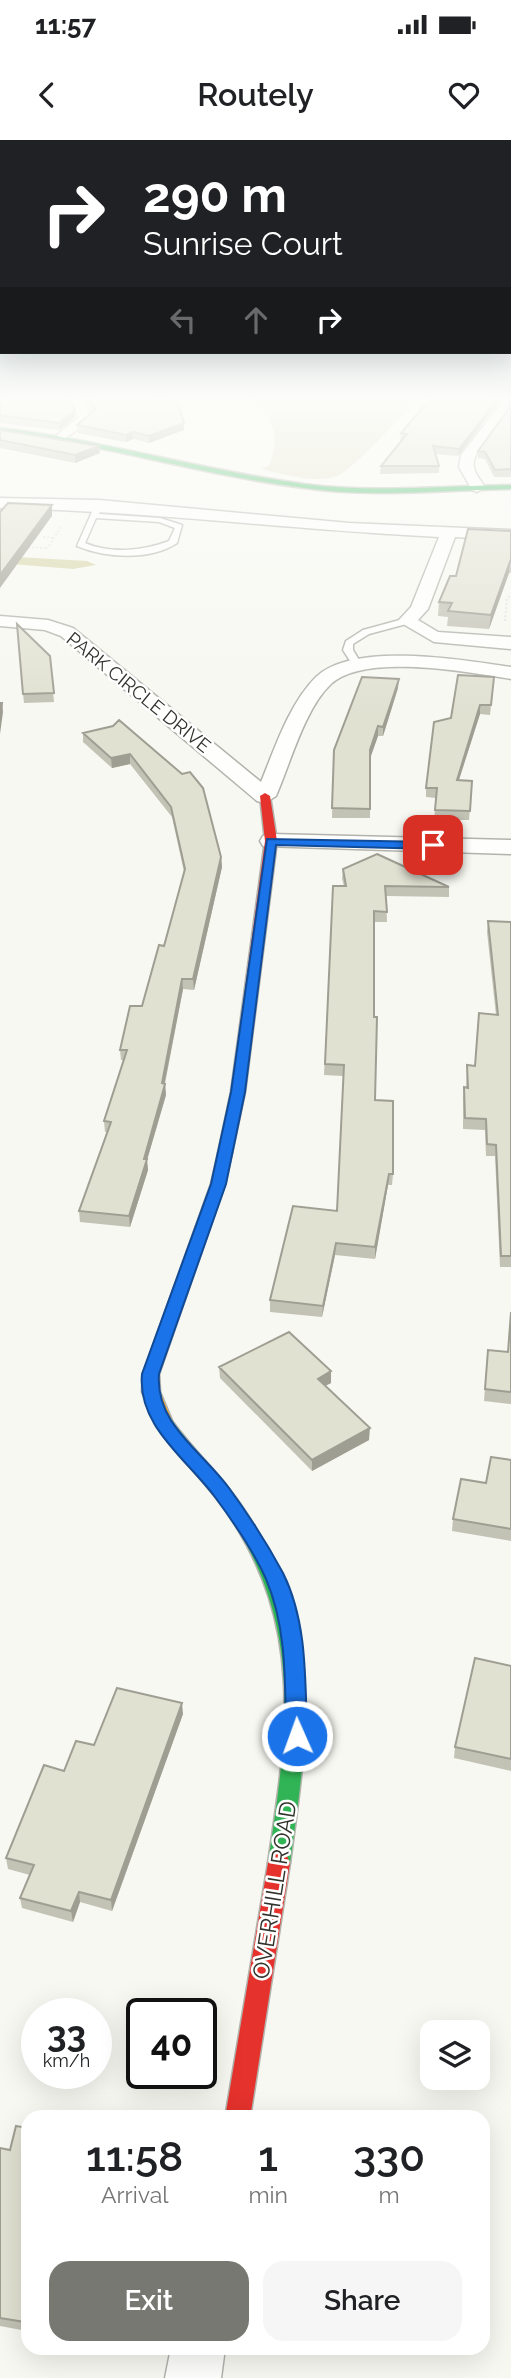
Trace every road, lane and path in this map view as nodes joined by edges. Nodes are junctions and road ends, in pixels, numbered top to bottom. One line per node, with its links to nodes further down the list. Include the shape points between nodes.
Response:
1 (0, 503): 2 (street)
2 (97, 511): 2 (lane, via 80,544 89,549 159,549 173,544 179,527); 4 (street)
3 (65, 521): 7 (path)
4 (449, 532): 5 (street); 11 (street, via 419,609)
5 (511, 535)
6 (43, 537): 7 (path)
7 (54, 538): 8 (path, via 47,549)
8 (12, 546)
9 (511, 594): 12 (path, via 507,599)
10 (0, 621): 15 (street, PARK CIRCLE DRIVE, via 48,625 67,632)
11 (407, 621): 12 (street, via 435,637); 13 (lane, via 366,632 349,643)
12 (508, 634)
13 (357, 664): 14 (street, via 385,662); 15 (street, via 324,679)
14 (511, 673)
15 (265, 796): 16 (street, OVERHILL ROAD)
16 (271, 841): 17 (street); 18 (street, OVERHILL ROAD, via 238,1092 218,1184 151,1374 149,1394 165,1427 222,1492 275,1577 294,1644 297,1736)
17 (511, 847)
18 (238, 2110)
19 (197, 2355): 20 (street)
20 (193, 2378)

